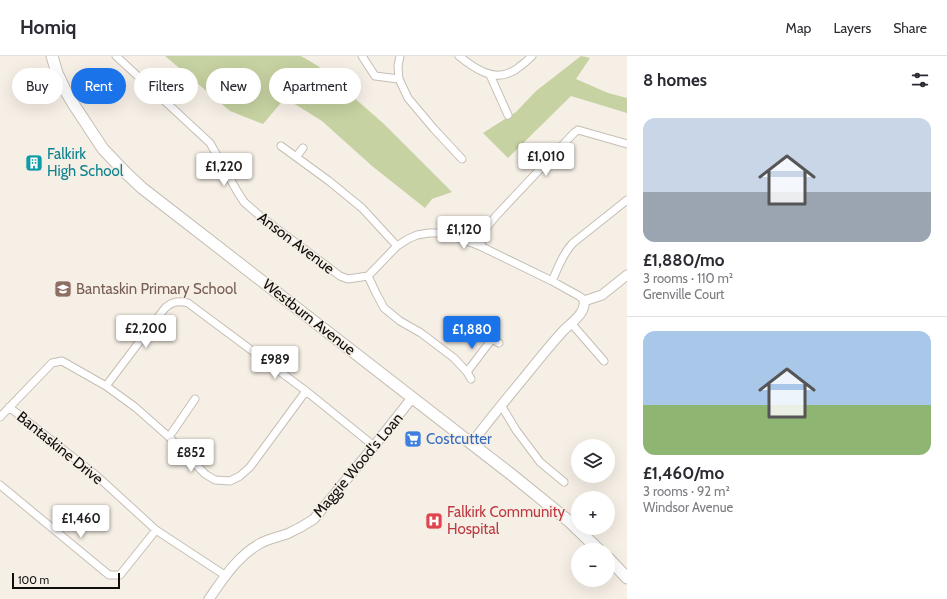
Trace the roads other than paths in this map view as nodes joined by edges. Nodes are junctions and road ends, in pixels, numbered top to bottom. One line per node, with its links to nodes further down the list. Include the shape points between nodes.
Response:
1 (52, 56): 29 (main road, Westburn Avenue, via 57,74 74,105 103,149 126,173)
2 (116, 56): 19 (street, Anson Avenue, via 210,143 244,202 260,216 340,276 348,279)
3 (362, 56): 8 (street, via 375,76)
4 (400, 56): 8 (street)
5 (459, 56): 7 (street, via 473,68)
6 (532, 56): 7 (street, via 516,70)
7 (490, 75): 9 (street)
8 (399, 79): 14 (street, via 408,98)
9 (508, 115)
10 (627, 144): 17 (street, via 578,130 574,132 496,216 487,227)
11 (281, 146): 13 (street)
12 (304, 148): 13 (street)
13 (296, 157): 16 (street, via 362,208)
14 (462, 158)
15 (627, 200): 20 (street, via 568,248)
16 (397, 246): 17 (street, via 417,235 429,233 456,236); 19 (street)
17 (480, 246): 20 (street)
18 (627, 275): 21 (street, via 602,295)
19 (368, 276): 25 (street, via 384,308 427,337)
20 (552, 281): 21 (street)
21 (584, 301): 22 (street, via 583,309)
22 (571, 323): 24 (street); 31 (street)
23 (477, 327): 25 (street, via 495,341)
24 (604, 361)
25 (468, 372): 26 (street)
26 (472, 379)
27 (106, 386): 28 (street, via 165,308 179,301 188,303); 32 (street, via 62,361 52,363); 34 (street, via 135,407)
28 (306, 391): 34 (street, via 250,467 230,481 215,480 205,474); 36 (street)
29 (412, 398): 35 (main road, Westburn Avenue); 36 (street, Maggie Wood's Loan)
30 (195, 399): 34 (street)
31 (501, 405): 35 (street); 38 (street, via 540,462)
32 (9, 407): 33 (street); 41 (street, Bantaskine Drive, via 97,476)
33 (0, 417)
34 (168, 437)
35 (471, 444): 42 (main road, Westburn Avenue, via 570,522)
36 (374, 446): 44 (street, Maggie Wood's Loan, via 314,519 302,527 271,538 255,547 246,553)
37 (561, 469): 38 (street)
38 (556, 475): 39 (street)
39 (564, 482)
40 (0, 485): 41 (street, via 109,575 120,575)
41 (156, 530): 44 (street, Bantaskine Drive)
42 (592, 543)
43 (615, 565): 45 (main road)
44 (226, 576): 46 (street, Maggie Wood's Loan)
45 (627, 578)
46 (209, 599)

